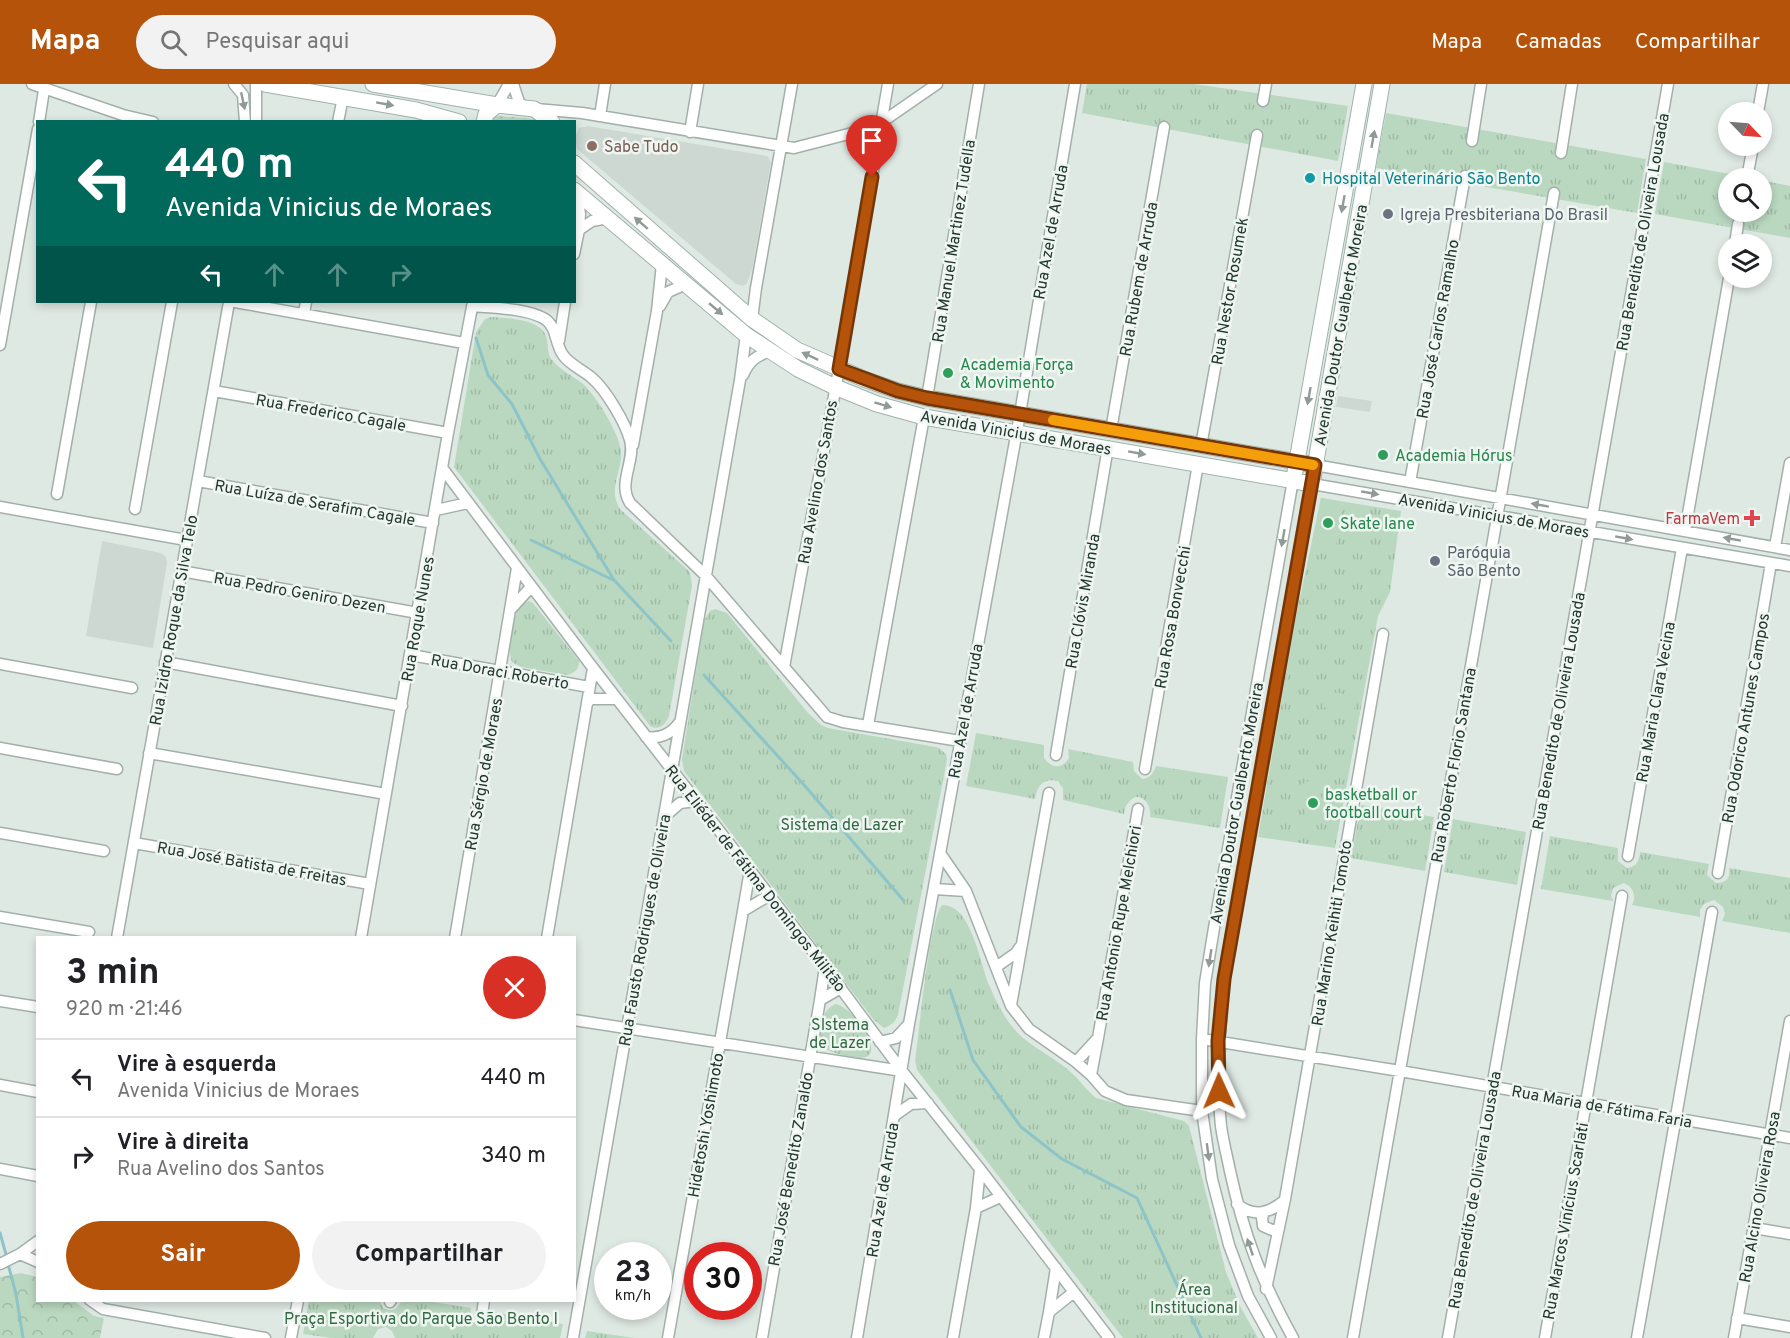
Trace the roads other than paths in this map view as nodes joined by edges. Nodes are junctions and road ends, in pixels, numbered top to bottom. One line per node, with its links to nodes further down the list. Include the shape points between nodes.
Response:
1 (32, 84): 22 (street)
2 (234, 84): 33 (street, one-way to 33, via 243,95)
3 (256, 84): 34 (street)
4 (265, 84): 23 (main road)
5 (373, 84): 21 (main road)
6 (511, 84): 26 (street); 27 (street, via 519,102)
7 (605, 84): 29 (street)
8 (698, 84): 42 (street)
9 (792, 84): 46 (street)
10 (888, 84): 40 (street, Rua Avelino dos Santos)
11 (937, 84): 40 (street)
12 (979, 84): 85 (street, Rua Manuel Martinez Tudella)
13 (1075, 84): 86 (street, Rua Azel de Arruda)
14 (1266, 84): 24 (street)
15 (1364, 84): 94 (main road, Avenida Doutor Gualberto Moreira, one-way to 94)
16 (1382, 84): 97 (main road, Avenida Doutor Gualberto Moreira, one-way to 16)
17 (1481, 84): 45 (street)
18 (1572, 84): 47 (street)
19 (1668, 84): 109 (street, Rua Benedito de Oliveira Lousada)
20 (1763, 84): 25 (street)
21 (417, 88): 26 (main road)
22 (44, 90): 30 (street); 31 (street)
23 (343, 97): 35 (street); 36 (main road, one-way to 36)
24 (1263, 101)
25 (1760, 102)
26 (496, 105): 27 (main road); 37 (main road)
27 (529, 109): 28 (street); 38 (main road)
28 (582, 114): 29 (street); 39 (street)
29 (600, 117): 42 (street)
30 (122, 118): 32 (street)
31 (39, 120)
32 (138, 120)
33 (245, 120)
34 (256, 120)
35 (338, 120)
36 (452, 120)
37 (484, 120)
38 (548, 120)
39 (574, 120)
40 (882, 122): 46 (street, via 807,145); 81 (street, Rua Avelino dos Santos)
41 (1164, 127): 88 (street, Rua Rubem de Arruda)
42 (690, 132): 46 (street)
43 (1257, 135): 91 (street, Rua Nestor Rosumek)
44 (36, 140): 79 (street)
45 (1472, 141)
46 (781, 147): 61 (street)
47 (1561, 153)
48 (576, 165): 58 (main road, Avenida Vinicius de Moraes, one-way to 48)
49 (1465, 176): 101 (street, Rua José Carlos Ramalho)
50 (576, 192): 53 (main road, Avenida Vinicius de Moraes)
51 (1554, 193): 104 (street, Rua Roberto Florio Santana)
52 (576, 196): 55 (street)
53 (608, 219): 55 (street, via 586,224); 59 (main road, Avenida Vinicius de Moraes)
54 (1738, 224): 56 (street)
55 (579, 230): 57 (street)
56 (1736, 234)
57 (576, 244)
58 (674, 250): 59 (main road); 71 (main road, Avenida Vinicius de Moraes)
59 (662, 264): 60 (main road, Avenida Vinicius de Moraes); 72 (street)
60 (686, 284): 72 (street, via 668,292); 76 (main road, Avenida Vinicius de Moraes, one-way to 76)
61 (756, 288): 71 (street); 75 (street)
62 (1727, 288): 112 (street)
63 (90, 303): 103 (street)
64 (172, 303): 107 (street)
65 (229, 303): 84 (street, Rua Izidro Roque da Silva Telo)
66 (241, 303): 73 (street)
67 (306, 303): 73 (street)
68 (563, 303): 74 (street)
69 (564, 303): 78 (street)
70 (473, 304): 74 (street); 77 (street, Rua Roque Nunes)
71 (737, 307): 75 (main road, Avenida Vinicius de Moraes)
72 (657, 311): 93 (street)
73 (304, 314): 77 (street)
74 (545, 319): 78 (street, via 554,329)
75 (752, 319): 81 (main road, Avenida Vinicius de Moraes, one-way to 75, via 797,350)
76 (746, 335): 80 (main road, Avenida Vinicius de Moraes); 82 (street, Rua Fausto Rodrigues de Oliveira)
77 (464, 342): 90 (street, Rua Roque Nunes)
78 (558, 344): 93 (street, via 564,356 603,391 624,424)
79 (0, 345)
80 (770, 351): 82 (street, Rua Fausto Rodrigues de Oliveira, via 748,363); 83 (main road, Avenida Vinicius de Moraes)
81 (839, 369): 83 (street, Rua Avelino dos Santos); 85 (main road, Avenida Vinicius de Moraes)
82 (740, 380): 122 (street, Rua Fausto Rodrigues de Oliveira)
83 (835, 387): 87 (main road, Avenida Vinicius de Moraes, one-way to 87); 130 (street, Rua Avelino dos Santos)
84 (214, 391): 90 (street, Rua Frederico Cagale); 100 (street, Rua Izidro Roque da Silva Telo)
85 (927, 398): 86 (main road, Avenida Vinicius de Moraes)
86 (1020, 414): 88 (main road, Avenida Vinicius de Moraes); 89 (street, Rua Azel de Arruda)
87 (924, 417): 89 (main road, Avenida Vinicius de Moraes); 139 (street)
88 (1111, 430): 91 (main road, Avenida Vinicius de Moraes)
89 (1016, 432): 92 (main road, Avenida Vinicius de Moraes); 141 (street, Rua Azel de Arruda)
90 (448, 433): 98 (street, Rua Roque Nunes)
91 (1201, 446): 94 (main road, Avenida Vinicius de Moraes); 96 (main road)
92 (1108, 447): 96 (main road, Avenida Vinicius de Moraes, one-way to 96); 144 (street, Rua Clóvis Miranda)
93 (632, 452): 122 (street, via 624,488 626,496)
94 (1297, 462): 97 (main road, Avenida Vinicius de Moraes); 99 (main road, Avenida Doutor Gualberto Moreira)
95 (1790, 463): 115 (street)
96 (1198, 464): 99 (main road, Avenida Vinicius de Moraes); 146 (street, Rua Rosa Bonvecchi)
97 (1315, 465): 101 (street, Avenida Vinicius de Moraes); 102 (main road, Avenida Doutor Gualberto Moreira)
98 (443, 469): 105 (street, Rua Eliéder de Fátima Domingos Militão); 108 (street, Rua Roque Nunes)
99 (1293, 480): 102 (main road, Avenida Vinicius de Moraes); 187 (street, Avenida Doutor Gualberto Moreira, one-way to 187, via 1214,928)
100 (198, 481): 111 (street, Rua Luíza de Serafim Cagale); 114 (street, Rua Izidro Roque da Silva Telo)
101 (1410, 482): 104 (street, Avenida Vinicius de Moraes)
102 (1312, 484): 110 (street, Avenida Vinicius de Moraes, one-way to 110); 188 (street, Avenida Doutor Gualberto Moreira, via 1224,979)
103 (57, 494)
104 (1500, 498): 109 (street, Avenida Vinicius de Moraes, one-way to 104); 110 (street, Rua Roberto Florio Santana)
105 (468, 503): 108 (street); 120 (street, Rua Eliéder de Fátima Domingos Militão)
106 (0, 507): 114 (street)
107 (135, 509)
108 (436, 510): 111 (street, Rua Roque Nunes)
109 (1592, 514): 112 (street, Avenida Vinicius de Moraes); 113 (street, Rua Benedito de Oliveira Lousada)
110 (1496, 516): 113 (street, Avenida Vinicius de Moraes); 196 (street, Rua Roberto Florio Santana)
111 (433, 523): 125 (street, Rua Roque Nunes)
112 (1685, 531): 115 (street, Avenida Vinicius de Moraes, one-way to 112)
113 (1589, 532): 116 (street, Avenida Vinicius de Moraes, one-way to 116); 199 (street, Rua Benedito de Oliveira Lousada)
114 (186, 540): 121 (street, Rua Izidro Roque da Silva Telo)
115 (1775, 547): 117 (street, Avenida Vinicius de Moraes)
116 (1682, 548): 118 (street, Avenida Vinicius de Moraes); 157 (street, Rua Maria Clara Vecina)
117 (1790, 550)
118 (1771, 563): 119 (street, Avenida Vinicius de Moraes); 159 (street, Rua Odorico Antunes Campos)
119 (1790, 566)
120 (517, 568): 123 (street, Rua Eliéder de Fátima Domingos Militão); 124 (street, Rua Sérgio de Moraes)
121 (181, 572): 125 (street, Rua Pedro Geniro Dezen); 128 (street, Rua Izidro Roque da Silva Telo)
122 (705, 575): 130 (street); 138 (street, Rua Fausto Rodrigues de Oliveira)
123 (531, 587): 124 (street); 131 (street, Rua Eliéder de Fátima Domingos Militão)
124 (510, 610): 132 (street, Rua Sérgio de Moraes)
125 (418, 613): 127 (street, Rua Roque Nunes)
126 (1383, 634): 192 (street, Rua Marino Keihiti Tomoto)
127 (411, 655): 132 (street, Rua Doraci Roberto); 137 (street, Rua Roque Nunes)
128 (165, 662): 137 (street); 143 (street, Rua Izidro Roque da Silva Telo)
129 (0, 664): 134 (street)
130 (784, 667): 139 (street, via 827,717)
131 (593, 668): 133 (street); 135 (street, Rua Eliéder de Fátima Domingos Militão)
132 (501, 670): 133 (street, Rua Doraci Roberto); 171 (street, Rua Sérgio de Moraes)
133 (589, 687): 136 (street)
134 (132, 688)
135 (617, 699): 136 (street); 140 (street, Rua Eliéder de Fátima Domingos Militão)
136 (587, 702): 172 (street)
137 (402, 706): 149 (street, Rua Roque Nunes)
138 (680, 722): 140 (street, via 667,735); 147 (street, Rua Fausto Rodrigues de Oliveira)
139 (868, 725): 141 (street)
140 (646, 736): 147 (street, Rua Eliéder de Fátima Domingos Militão)
141 (960, 741): 156 (street, Rua Azel de Arruda)
142 (0, 748): 145 (street)
143 (149, 753): 149 (street); 154 (street, Rua Izidro Roque da Silva Telo)
144 (1056, 755)
145 (117, 769)
146 (1146, 769)
147 (672, 770): 150 (street, Rua Eliéder de Fátima Domingos Militão); 152 (street, Rua Fausto Rodrigues de Oliveira)
148 (1048, 793): 173 (street)
149 (386, 794): 160 (street, Rua Roque Nunes)
150 (696, 801): 152 (street, via 680,803); 158 (street, Rua Eliéder de Fátima Domingos Militão)
151 (1138, 809): 186 (street, Rua Antonio Rupe Melchiori)
152 (664, 817): 185 (street, Rua Fausto Rodrigues de Oliveira)
153 (0, 833): 155 (street)
154 (134, 843): 160 (street, Rua José Batista de Freitas); 169 (street, Rua Izidro Roque da Silva Telo)
155 (104, 851)
156 (940, 853): 161 (street, Rua Azel de Arruda); 162 (street)
157 (1628, 856)
158 (750, 870): 163 (street, Rua Eliéder de Fátima Domingos Militão); 165 (street, Hidetoshi Yoshimoto)
159 (1718, 873)
160 (370, 884): 170 (street, Rua Roque Nunes)
161 (934, 889): 162 (street); 184 (street, Rua Azel de Arruda)
162 (966, 891): 176 (street)
163 (770, 895): 165 (street); 174 (street, Rua Eliéder de Fátima Domingos Militão)
164 (1622, 896): 202 (street, Rua Marcos Vinícius Scarlati)
165 (743, 911): 190 (street, Hidetoshi Yoshimoto)
166 (1712, 912): 205 (street)
167 (0, 917): 168 (street)
168 (89, 932)
169 (117, 936)
170 (361, 936)
171 (455, 936)
172 (547, 936)
173 (1022, 944): 175 (street); 176 (street)
174 (825, 967): 177 (street, Rua Eliéder de Fátima Domingos Militão); 178 (street, Rua José Benedito Zanaldo)
175 (1017, 971): 176 (street, via 1005,978); 180 (street)
176 (998, 972): 180 (street)
177 (841, 988): 178 (street); 189 (street, Rua Eliéder de Fátima Domingos Militão)
178 (820, 1000): 193 (street, Rua José Benedito Zanaldo)
179 (0, 1001): 181 (street)
180 (1011, 1006): 194 (street, via 1029,1029)
181 (36, 1007)
182 (576, 1020): 185 (street)
183 (1790, 1020): 191 (street, Rua Alcino Oliveira Rosa)
184 (909, 1024): 189 (street, via 896,1038); 195 (street, Rua Azel de Arruda)
185 (627, 1028): 190 (street); 235 (street, Rua Fausto Rodrigues de Oliveira)
186 (1098, 1038): 194 (street, Rua Antonio Rupe Melchiori); 197 (street, Rua Antonio Rupe Melchiori)
187 (1202, 1039): 188 (street, Rua Maria de Fátima Faria); 203 (street, Avenida Doutor Gualberto Moreira)
188 (1218, 1041): 192 (street, Rua Maria de Fátima Faria); 213 (street, Avenida Doutor Gualberto Moreira, via 1221,1128)
189 (880, 1042): 195 (street, Rua Eliéder de Fátima Domingos Militão)
190 (720, 1043): 193 (street); 236 (street, Hidetoshi Yoshimoto)
191 (1788, 1043): 206 (street, Rua Alcino Oliveira Rosa)
192 (1310, 1056): 196 (street, Rua Maria de Fátima Faria); 212 (street, Rua Marino Keihiti Tomoto)
193 (810, 1057): 195 (street); 237 (street, Rua José Benedito Zanaldo)
194 (1076, 1062): 197 (street)
195 (902, 1071): 201 (street, Rua Eliéder de Fátima Domingos Militão); 204 (street, Rua Azel de Arruda)
196 (1400, 1071): 199 (street, Rua Maria de Fátima Faria); 244 (street, Rua Roberto Florio Santana)
197 (1091, 1075): 203 (street, via 1105,1091 1126,1100)
198 (0, 1085): 200 (street)
199 (1492, 1087): 202 (street, Rua Maria de Fátima Faria); 245 (street, Rua Benedito de Oliveira Lousada)
200 (36, 1092)
201 (928, 1103): 204 (street, via 910,1104); 209 (street, Rua Eliéder de Fátima Domingos Militão)
202 (1586, 1104): 205 (street, Rua Maria de Fátima Faria); 246 (street, Rua Marcos Vinícius Scarlati)
203 (1202, 1111): 242 (street, Avenida Doutor Gualberto Moreira, one-way to 242, via 1212,1179 1229,1245 1248,1296)
204 (894, 1116): 238 (street, Rua Azel de Arruda)
205 (1676, 1118): 206 (street, Rua Maria de Fátima Faria); 247 (street)
206 (1770, 1134): 207 (street, Rua Maria de Fátima Faria); 217 (street, Rua Alcino Oliveira Rosa)
207 (1790, 1138)
208 (0, 1169): 210 (street)
209 (980, 1169): 211 (street, Rua Eliéder de Fátima Domingos Militão); 214 (street)
210 (36, 1176)
211 (1000, 1197): 214 (street); 223 (street, Rua Eliéder de Fátima Domingos Militão)
212 (1285, 1199): 215 (street); 216 (street, Rua Marino Keihiti Tomoto)
213 (1237, 1204): 215 (street, via 1251,1212); 224 (street, Avenida Doutor Gualberto Moreira, one-way to 213)
214 (976, 1208): 239 (street)
215 (1264, 1212): 216 (street, via 1263,1226)
216 (1279, 1228): 224 (street, Rua Marino Keihiti Tomoto)
217 (1754, 1228): 218 (street); 231 (street, Rua Alcino Oliveira Rosa)
218 (1790, 1234)
219 (36, 1242): 220 (street)
220 (20, 1254): 221 (street); 222 (street)
221 (36, 1261)
222 (0, 1264)
223 (1056, 1268): 225 (street, Rua Eliéder de Fátima Domingos Militão); 229 (street)
224 (1266, 1289): 243 (street, Avenida Doutor Gualberto Moreira)
225 (1074, 1292): 229 (street); 241 (street, Rua Eliéder de Fátima Domingos Militão)
226 (93, 1302): 233 (street, via 103,1309)
227 (298, 1302): 234 (street)
228 (484, 1302): 230 (street)
229 (1049, 1312): 240 (street)
230 (482, 1315)
231 (1737, 1318): 232 (street); 248 (street, Rua Alcino Oliveira Rosa)
232 (1790, 1327)
233 (265, 1338)
234 (291, 1338)
235 (573, 1338)
236 (668, 1338)
237 (762, 1338)
238 (857, 1338)
239 (953, 1338)
240 (1044, 1338)
241 (1109, 1338)
242 (1271, 1338)
243 (1293, 1338)
244 (1353, 1338)
245 (1448, 1338)
246 (1545, 1338)
247 (1637, 1338)
248 (1734, 1338)

